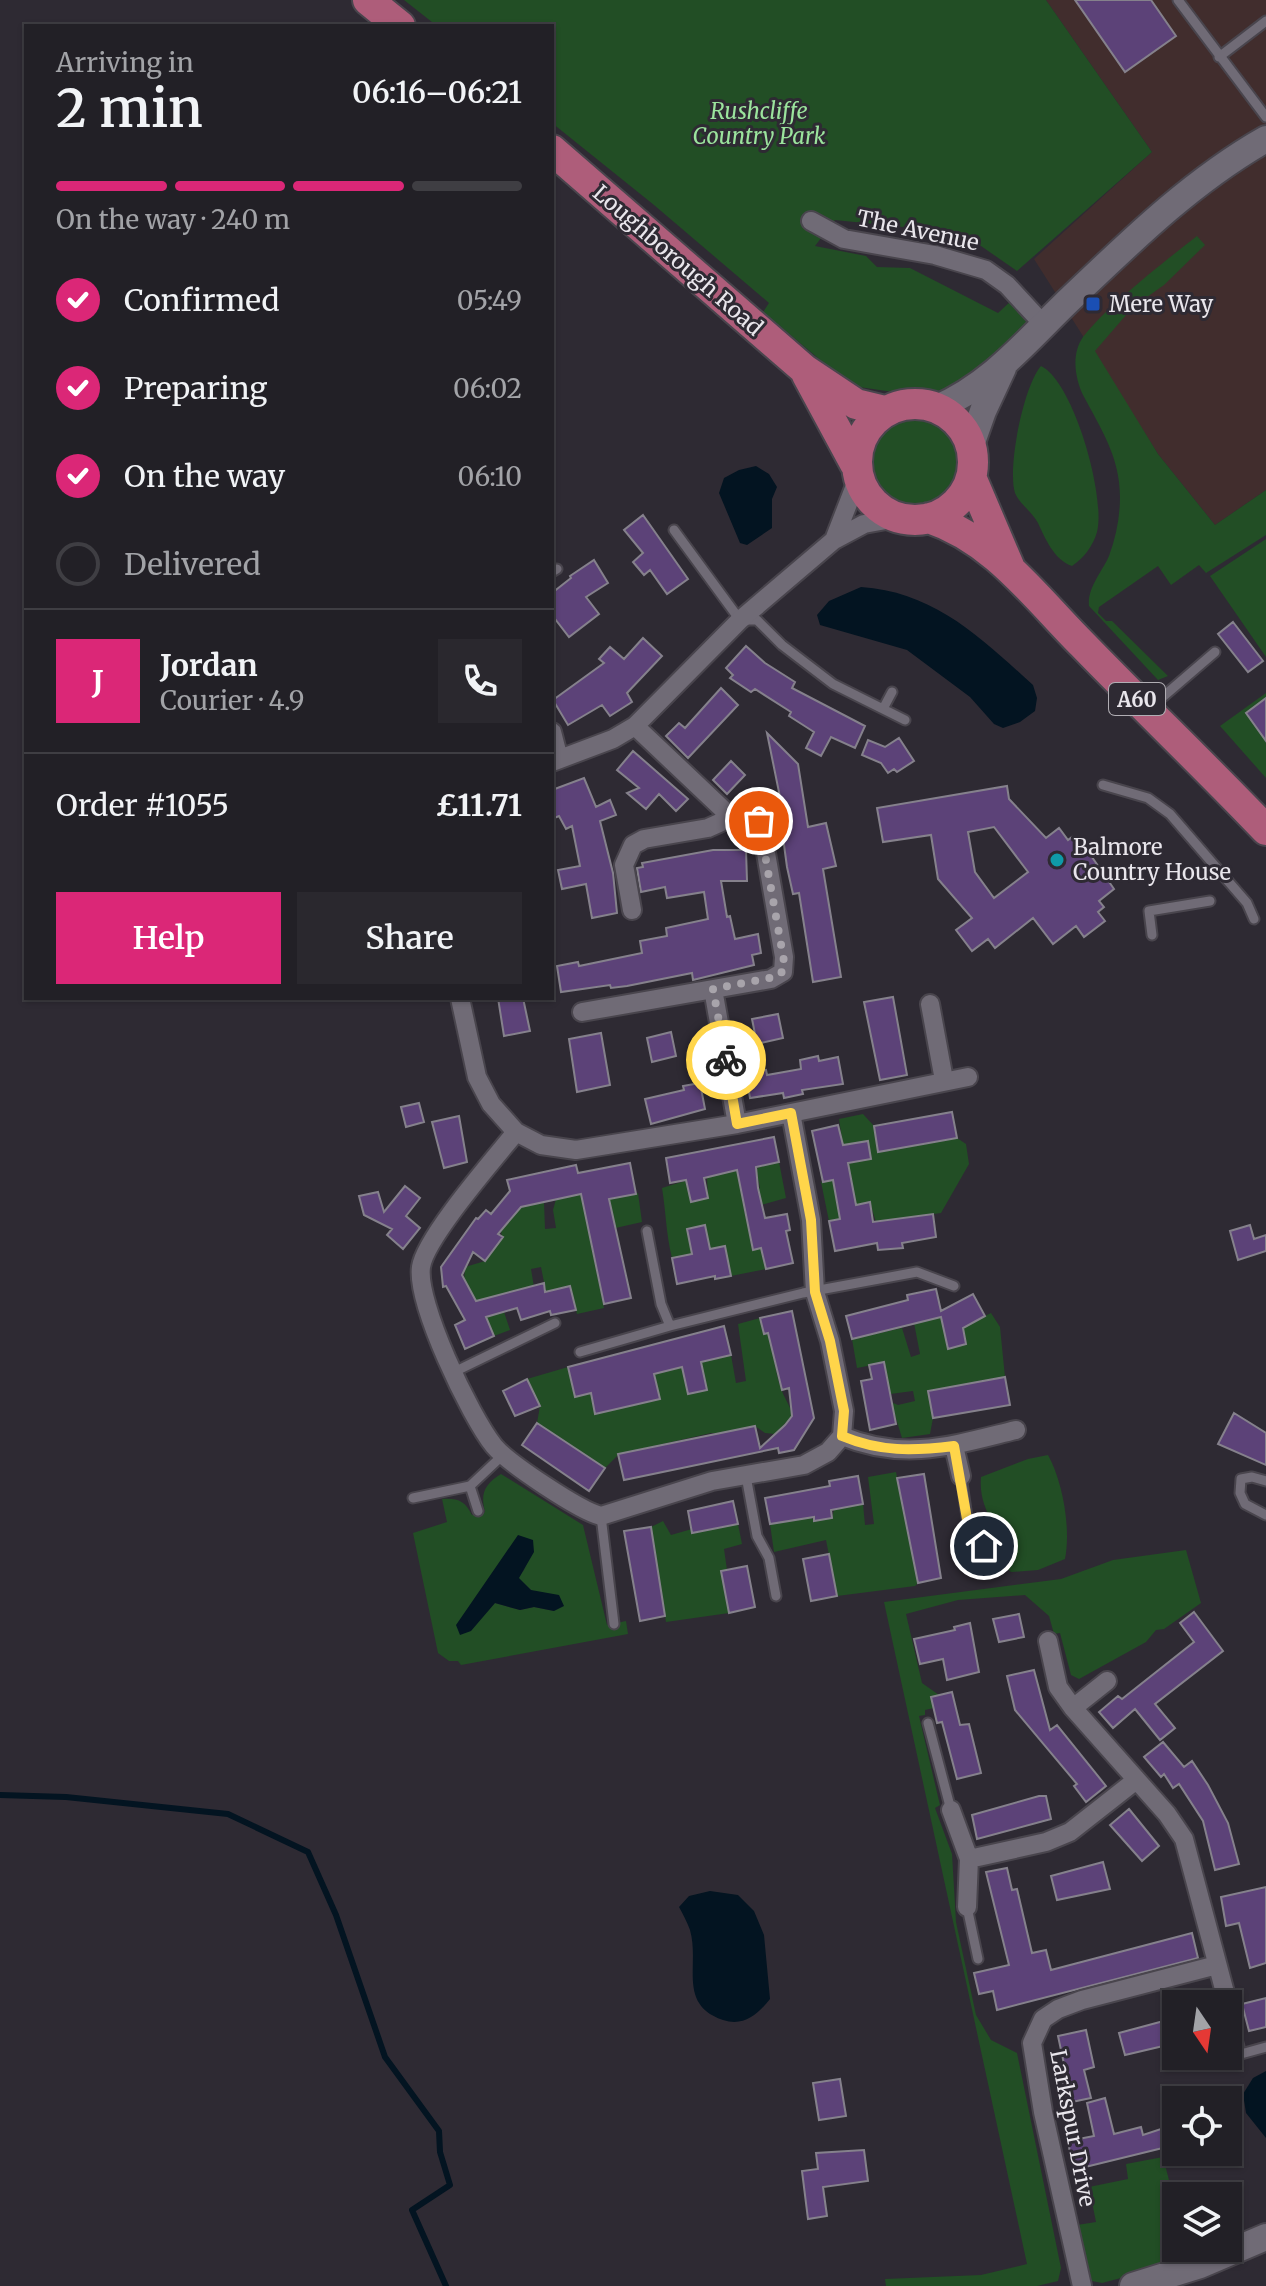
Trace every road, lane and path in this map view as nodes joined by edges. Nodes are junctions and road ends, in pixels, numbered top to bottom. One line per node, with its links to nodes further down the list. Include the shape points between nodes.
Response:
1 (368, 0): 4 (main road)
2 (1178, 0): 5 (lane)
3 (1266, 21): 5 (lane)
4 (398, 24)
5 (1219, 57): 6 (lane)
6 (1266, 117)
7 (1266, 139): 10 (street, via 1164,212)
8 (554, 152): 12 (main road, Loughborough Road)
9 (811, 221): 10 (street, The Avenue, via 844,239 986,270)
10 (1044, 325): 11 (street)
11 (1003, 368): 13 (street); 15 (street)
12 (805, 370): 14 (main road, Loughborough Road, via 856,404); 16 (main road, Loughborough Road)
13 (937, 408): 14 (main road, via 902,404); 15 (main road, via 964,429)
14 (885, 411): 16 (main road, via 864,434)
15 (971, 445): 17 (main road, A60)
16 (857, 471): 18 (main road, via 866,496); 21 (street)
17 (971, 477): 19 (main road, via 962,497); 22 (main road, A60)
18 (897, 518): 19 (main road, A60); 21 (street, via 864,524)
19 (929, 518): 22 (main road, A60, via 953,526)
20 (674, 530): 23 (lane)
21 (834, 540): 23 (street)
22 (1009, 566): 27 (main road, A60)
23 (740, 620): 26 (lane, via 757,620 833,684); 29 (street)
24 (1215, 652): 27 (lane)
25 (892, 692): 26 (lane)
26 (884, 707): 28 (lane)
27 (1148, 709): 33 (main road, A60)
28 (905, 720)
29 (635, 726): 30 (street); 32 (street)
30 (556, 761)
31 (1103, 785): 36 (lane, via 1148,798 1170,814 1247,903)
32 (730, 816): 35 (street, via 708,828 633,845 624,865); 38 (street, via 746,811 759,821 785,967 779,976)
33 (1266, 830)
34 (1210, 901): 37 (lane, via 1149,911)
35 (632, 910)
36 (1254, 919)
37 (1152, 935)
38 (713, 989): 41 (street); 47 (street)
39 (460, 1000): 42 (street)
40 (930, 1004): 45 (street)
41 (582, 1012)
42 (469, 1050): 43 (street); 48 (street, via 491,1104)
43 (450, 1054)
44 (968, 1077): 45 (street)
45 (944, 1080): 46 (street)
46 (791, 1113): 47 (street); 51 (street, via 811,1220)
47 (737, 1124): 48 (street, via 576,1150 541,1145)
48 (516, 1132): 55 (street, via 457,1205 421,1267 423,1298)
49 (647, 1231): 53 (lane)
50 (954, 1286): 51 (lane, via 917,1272)
51 (815, 1292): 53 (lane); 57 (street, via 839,1379)
52 (555, 1323): 55 (lane)
53 (670, 1326): 54 (lane)
54 (580, 1352)
55 (454, 1372): 59 (street, via 494,1446)
56 (1016, 1430): 58 (street)
57 (842, 1436): 58 (street, via 905,1452); 60 (street, via 828,1452 804,1465)
58 (954, 1446): 61 (street)
59 (504, 1454): 63 (lane); 67 (street)
60 (746, 1476): 67 (street); 71 (lane)
61 (961, 1476): 69 (lane)
62 (1266, 1481): 66 (lane, via 1246,1477 1239,1487 1245,1504)
63 (470, 1486): 64 (lane); 65 (lane)
64 (413, 1498)
65 (478, 1511)
66 (1266, 1515)
67 (601, 1516): 72 (lane)
68 (984, 1546): 69 (lane)
69 (972, 1547): 70 (lane)
70 (974, 1565)
71 (776, 1596)
72 (614, 1624)
73 (1048, 1641): 75 (street, via 1058,1687)
74 (1107, 1681): 75 (street)
75 (1073, 1708): 77 (street)
76 (928, 1723): 78 (lane)
77 (1135, 1781): 79 (street, via 1070,1832); 82 (street, via 1167,1814 1188,1847)
78 (951, 1810): 79 (street)
79 (969, 1859): 80 (street)
80 (967, 1907): 81 (lane)
81 (978, 1959)
82 (1217, 1965): 83 (street); 87 (street, Larkspur Drive, via 1058,2009 1043,2019 1032,2043)
83 (1224, 1990)
84 (1266, 2047): 85 (lane)
85 (1242, 2054)
86 (1266, 2237): 88 (street)
87 (1082, 2286)
88 (1133, 2286)

